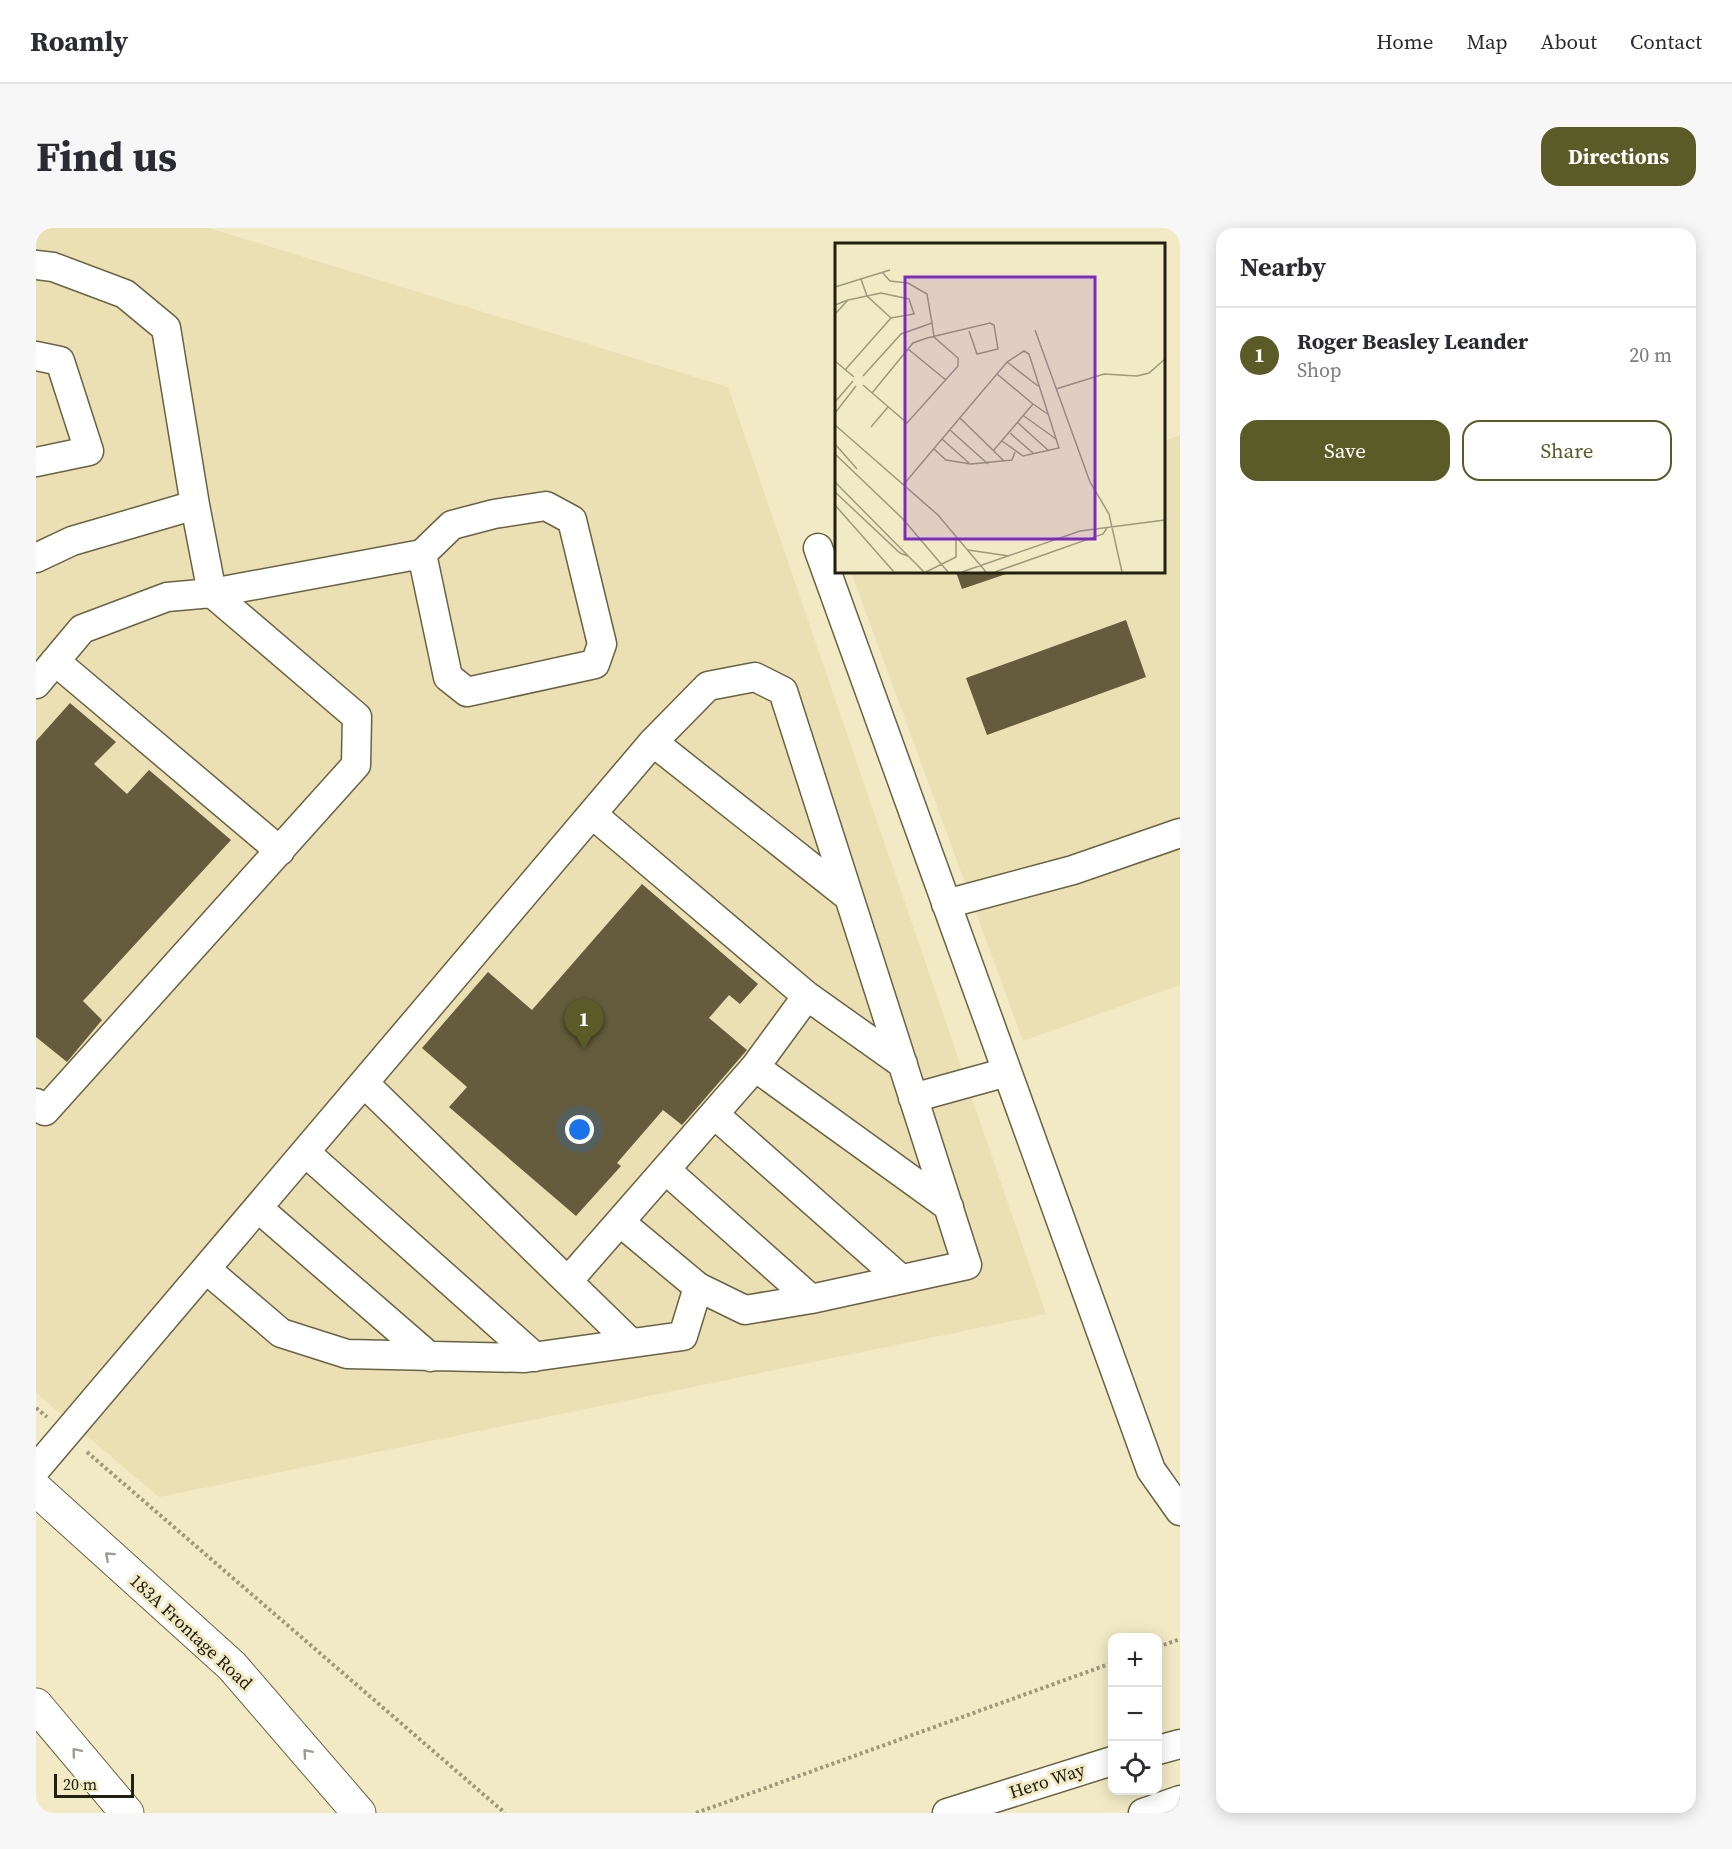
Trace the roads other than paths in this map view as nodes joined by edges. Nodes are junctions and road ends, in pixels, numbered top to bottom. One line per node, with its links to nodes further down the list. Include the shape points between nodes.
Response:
1 (36, 265): 4 (street, via 53,267 125,294 166,328)
2 (36, 356): 3 (street, via 60,361 89,452)
3 (36, 462)
4 (195, 504): 7 (street, via 72,541); 8 (street)
5 (818, 548): 16 (street)
6 (422, 554): 6 (street, via 452,525 495,514 546,506 572,520 602,644 595,664 467,692 448,677); 8 (street)
7 (36, 558)
8 (212, 593): 9 (street, via 167,597 82,629); 14 (street, via 357,717 356,765)
9 (55, 661): 10 (street); 14 (street)
10 (36, 684)
11 (653, 742): 12 (street); 15 (street); 15 (street, via 708,686 755,676 783,691)
12 (592, 814): 17 (street); 21 (street)
13 (1180, 833): 16 (street, via 1073,870)
14 (280, 851): 23 (street, via 45,1111)
15 (849, 897): 18 (street)
16 (946, 904): 20 (street)
17 (807, 996): 18 (street); 19 (street)
18 (903, 1064): 22 (street)
19 (755, 1067): 24 (street); 27 (street)
20 (1007, 1072): 22 (street); 40 (street, via 1151,1470)
21 (364, 1083): 25 (street); 32 (street)
22 (914, 1098): 27 (street)
23 (36, 1103)
24 (714, 1113): 26 (street); 31 (street)
25 (305, 1152): 28 (street); 37 (street)
26 (666, 1170): 29 (street); 34 (street)
27 (949, 1207): 31 (street, via 967,1265)
28 (258, 1208): 30 (street); 36 (street)
29 (620, 1222): 32 (street); 33 (street)
30 (206, 1269): 36 (street, via 281,1333 347,1354); 38 (street)
31 (901, 1279): 34 (street)
32 (568, 1281): 35 (street)
33 (698, 1287): 34 (street, via 745,1310); 35 (street, via 683,1336)
34 (811, 1299)
35 (631, 1343): 37 (street)
36 (430, 1357): 37 (street)
37 (535, 1357)
38 (36, 1469)
39 (36, 1489): 46 (main road, 183A Frontage Road, one-way to 39, via 232,1666)
40 (1180, 1511)
41 (36, 1705): 47 (main road, one-way to 41)
42 (1180, 1744): 43 (street)
43 (1162, 1749)
44 (1108, 1763): 48 (street, Hero Way)
45 (1180, 1800): 49 (street)
46 (348, 1806)
47 (127, 1813)
48 (947, 1813)
49 (1143, 1813)

